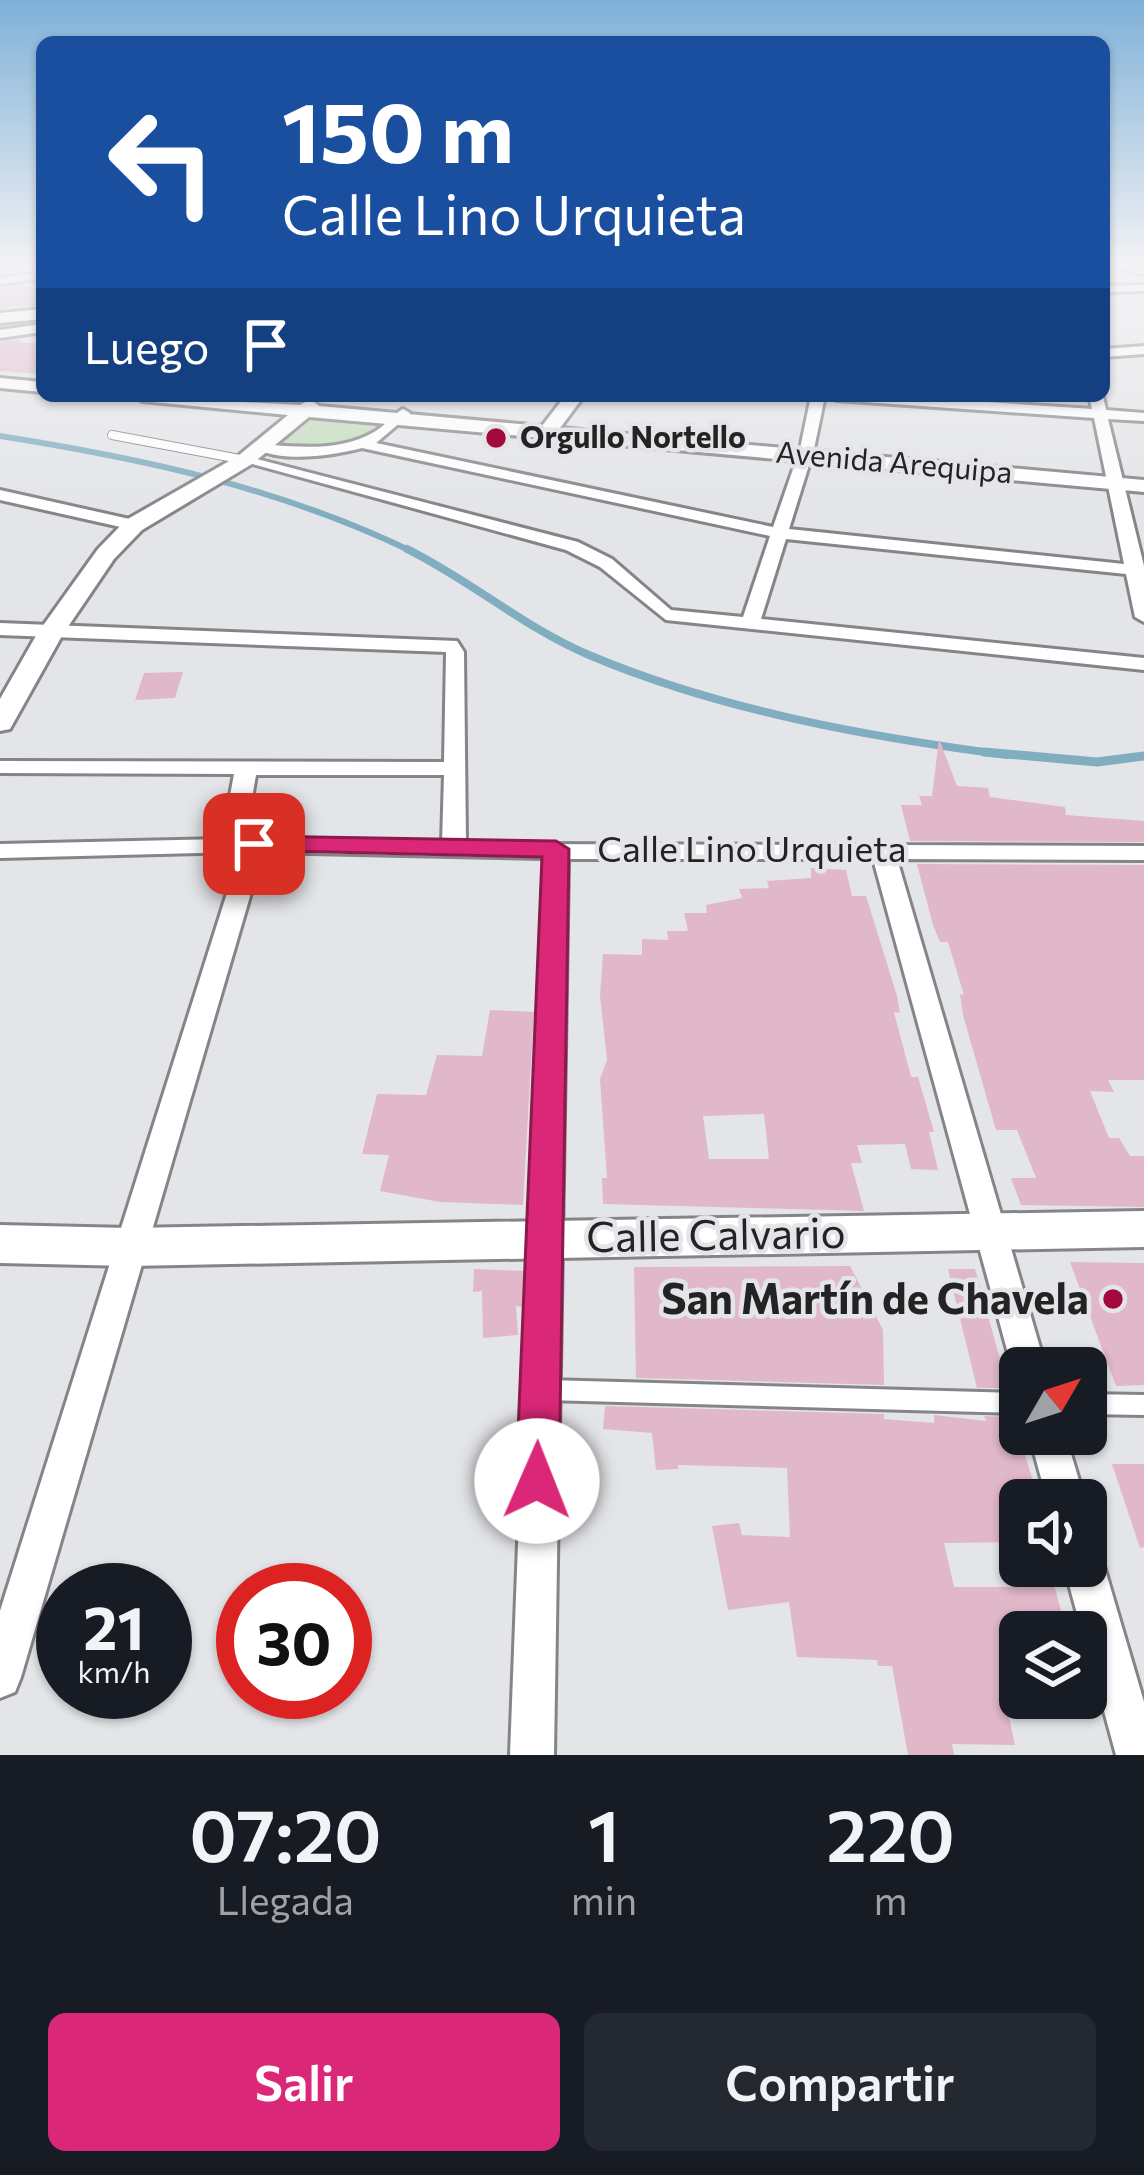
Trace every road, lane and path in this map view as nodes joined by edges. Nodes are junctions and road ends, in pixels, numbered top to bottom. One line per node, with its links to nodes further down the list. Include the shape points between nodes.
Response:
1 (1144, 350): 2 (street)
2 (1110, 353)
3 (0, 380): 4 (main road)
4 (36, 383)
5 (228, 402): 11 (main road, Avenida Arequipa)
6 (256, 402): 11 (main road, Avenida Arequipa)
7 (570, 402): 15 (main road)
8 (817, 402): 18 (street)
9 (924, 402): 12 (street)
10 (1097, 402): 12 (street)
11 (295, 407): 13 (main road, Avenida Arequipa); 19 (main road)
12 (1100, 414): 14 (street); 20 (street)
13 (401, 415): 15 (main road, Avenida Arequipa); 17 (street, via 385,436)
14 (1144, 417)
15 (550, 429): 18 (main road, Avenida Arequipa)
16 (112, 435): 19 (lane)
17 (362, 444): 19 (street); 23 (street)
18 (806, 452): 20 (main road, Avenida Arequipa); 23 (street)
19 (249, 457): 24 (main road); 27 (street, via 572,546 606,563 666,615)
20 (1115, 480): 21 (main road, Avenida Arequipa); 25 (street)
21 (1144, 483)
22 (0, 495): 24 (street)
23 (777, 533): 25 (street); 27 (street)
24 (127, 535): 29 (main road, via 121,556)
25 (1140, 571): 26 (street)
26 (1144, 617)
27 (750, 624): 30 (street)
28 (0, 629): 29 (street)
29 (59, 635): 31 (main road); 35 (street, via 450,645)
30 (1144, 664)
31 (10, 706): 32 (main road)
32 (0, 743)
33 (0, 766): 34 (street)
34 (246, 768): 35 (street); 36 (street)
35 (455, 769): 40 (street)
36 (243, 845): 39 (street, Calle Lino Urquieta); 40 (street, Calle Lino Urquieta); 46 (street)
37 (556, 849): 38 (street, Calle Lino Urquieta); 40 (street, Calle Lino Urquieta); 44 (street)
38 (882, 849): 41 (street, Calle Lino Urquieta); 43 (street)
39 (0, 851)
40 (454, 851)
41 (1144, 853)
42 (1144, 1229): 43 (main road, Calle Calvario)
43 (991, 1230): 44 (main road, Calle Calvario); 47 (street)
44 (544, 1238): 46 (main road, Calle Calvario); 48 (street)
45 (0, 1244): 46 (main road, Calle Calvario)
46 (129, 1247): 53 (street)
47 (1022, 1347)
48 (539, 1390): 49 (lane); 54 (street)
49 (999, 1402)
50 (1107, 1404): 51 (lane)
51 (1144, 1405)
52 (1090, 1587): 55 (street)
53 (0, 1677)
54 (532, 1755)
55 (1138, 1755)

